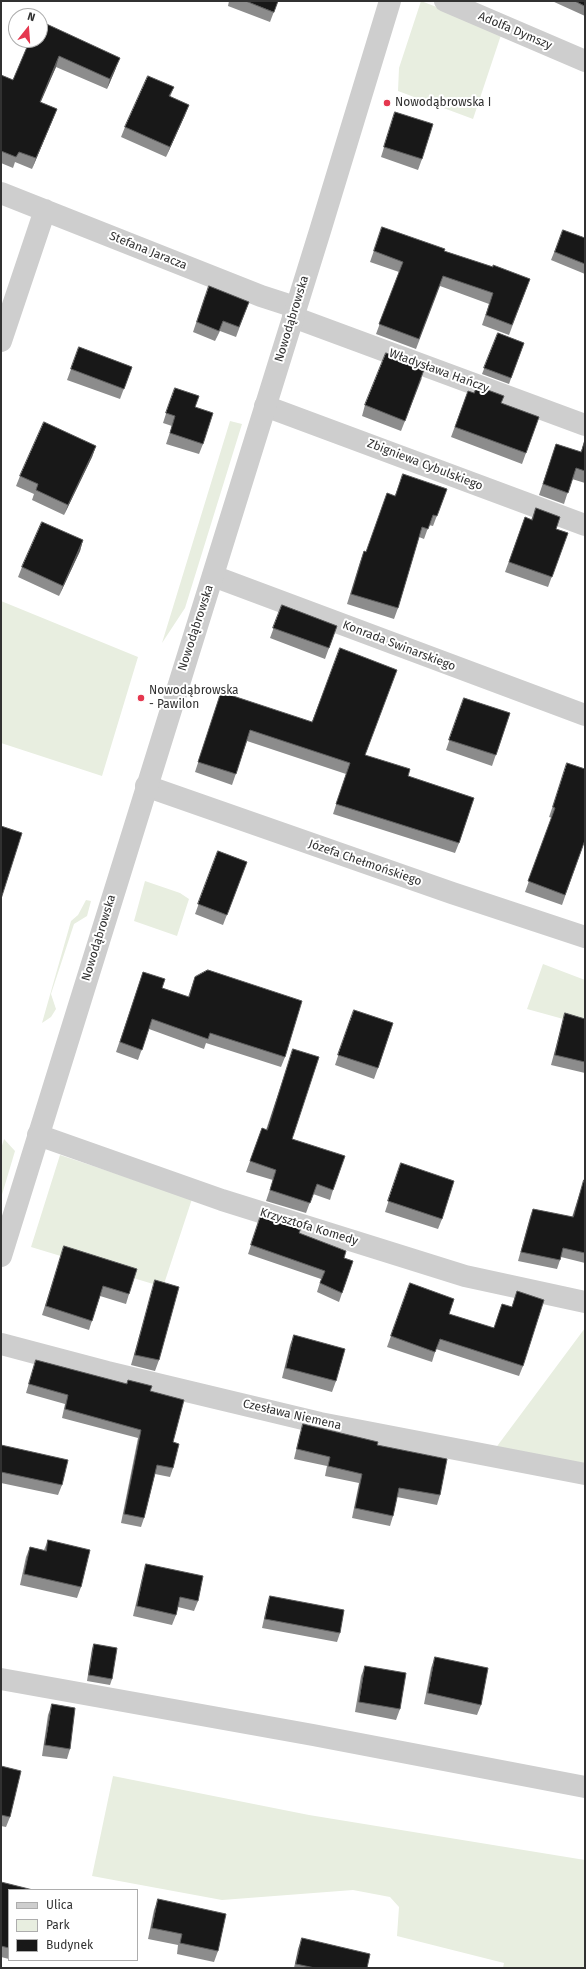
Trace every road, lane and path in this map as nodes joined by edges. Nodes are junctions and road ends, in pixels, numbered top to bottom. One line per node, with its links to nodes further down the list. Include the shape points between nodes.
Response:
1 (390, 1): 6 (street, Nowodąbrowska)
2 (445, 1): 3 (street, Adolfa Dymszy)
3 (585, 61)
4 (1, 193): 5 (street, Stefana Jaracza)
5 (45, 210): 6 (street, Stefana Jaracza, via 261,296); 7 (street)
6 (294, 312): 8 (street, Nowodąbrowska); 9 (street, Władysława Hańczy)
7 (1, 341)
8 (265, 406): 10 (street, Zbigniewa Cybulskiego); 11 (street, Nowodąbrowska)
9 (585, 425)
10 (585, 525)
11 (213, 576): 12 (street, Konrada Swinarskiego); 13 (street, Nowodąbrowska)
12 (585, 716)
13 (146, 786): 14 (street, Józefa Chełmońskiego, via 452,894); 15 (street, Nowodąbrowska)
14 (585, 936)
15 (38, 1135): 16 (street, Nowodąbrowska); 17 (street, Krzysztofa Komedy, via 222,1200 458,1274)
16 (1, 1256)
17 (585, 1302)
18 (1, 1344): 19 (street, Czesława Niemena, via 320,1423)
19 (585, 1474)
20 (1, 1679): 21 (street)
21 (585, 1787)

